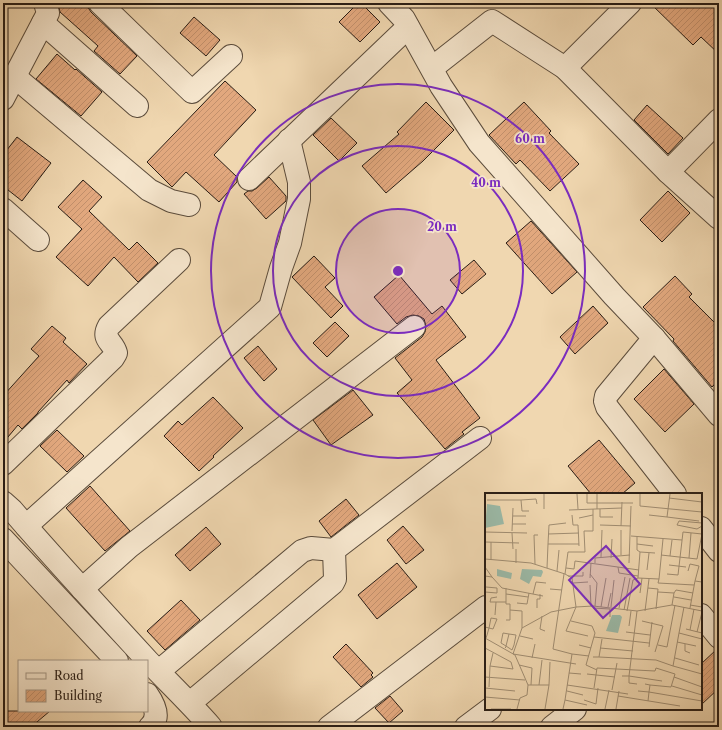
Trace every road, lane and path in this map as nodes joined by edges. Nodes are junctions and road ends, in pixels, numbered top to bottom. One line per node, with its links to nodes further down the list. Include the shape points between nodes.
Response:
1 (100, 3): 6 (street, via 192,92)
2 (389, 3): 5 (street)
3 (630, 3): 8 (street)
4 (44, 13): 9 (street); 11 (street)
5 (408, 27): 7 (street); 13 (street)
6 (231, 56)
7 (432, 68): 8 (street, via 492,21); 22 (street, via 479,143)
8 (565, 68): 14 (street)
9 (15, 77): 10 (street); 16 (street, via 149,190 171,201)
10 (3, 99)
11 (137, 106)
12 (719, 120): 14 (street)
13 (289, 140): 15 (street); 28 (street, via 299,182 299,199 290,243 270,306)
14 (668, 172): 18 (street)
15 (249, 179)
16 (189, 205)
17 (3, 209): 19 (street)
18 (719, 218)
19 (38, 240)
20 (178, 260): 25 (street, via 109,326 106,338 116,353 112,358)
21 (414, 327): 33 (street, via 129,547)
22 (654, 338): 23 (street); 26 (street, via 606,396 605,401 607,407)
23 (719, 415)
24 (480, 438): 31 (street)
25 (3, 464)
26 (674, 493)
27 (6, 510): 28 (street)
28 (26, 526): 33 (street)
29 (702, 529): 32 (street)
30 (3, 539): 37 (street)
31 (334, 550): 38 (street, via 311,548 302,551); 40 (street, via 336,579)
32 (719, 551)
33 (82, 589): 38 (street)
34 (485, 608): 45 (street)
35 (702, 616): 36 (street)
36 (719, 637)
37 (116, 660)
38 (159, 671): 40 (street)
39 (148, 695): 43 (street, via 157,713)
40 (190, 703): 44 (street)
41 (489, 710): 46 (street)
42 (574, 710): 47 (street)
43 (150, 727)
44 (211, 727)
45 (329, 727)
46 (466, 727)
47 (552, 727)

